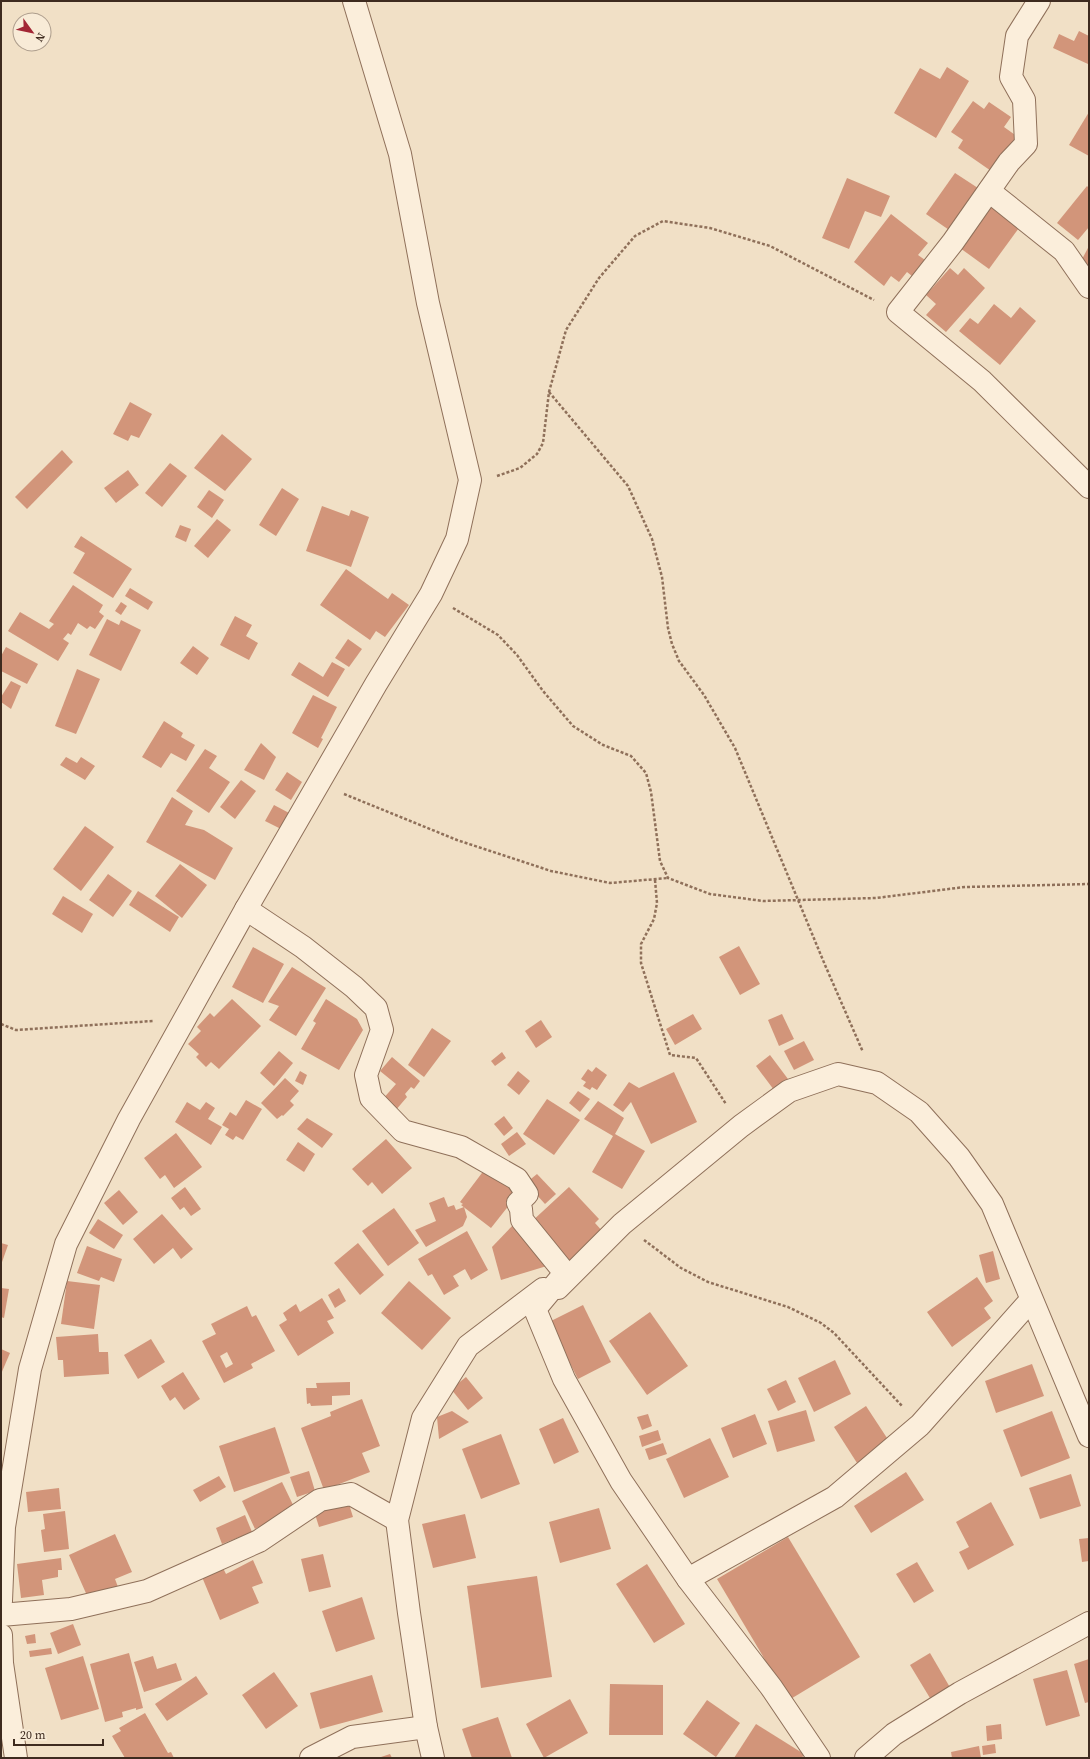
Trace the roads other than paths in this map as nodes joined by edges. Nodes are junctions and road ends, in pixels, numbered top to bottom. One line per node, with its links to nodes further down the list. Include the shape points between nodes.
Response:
1 (354, 1): 6 (street, via 400,154 428,303 470,480 457,539 431,594)
2 (1039, 1): 3 (street, via 1017,36 1011,77 1024,100 1026,144 1009,162)
3 (989, 191): 4 (street, via 1064,251); 5 (street, via 898,312 982,381)
4 (1089, 287)
5 (1089, 487)
6 (246, 909): 7 (street, via 303,947 354,987 376,1008 382,1030 366,1075 371,1098 403,1131 461,1147 517,1179 527,1194 518,1203 522,1220); 13 (street, via 129,1119 66,1244 30,1369 4,1527)
7 (565, 1273): 9 (street); 11 (street, via 468,1346 423,1418)
8 (1031, 1300): 9 (street, via 992,1204 959,1157 919,1112 877,1083 838,1074 789,1091 741,1126 622,1224); 10 (street); 12 (street, via 920,1425 835,1497)
9 (535, 1309): 12 (street, via 564,1379 617,1474)
10 (1089, 1436)
11 (397, 1520): 14 (street, via 351,1494 320,1500 259,1541 147,1591 71,1609); 18 (street)
12 (688, 1579): 22 (street, via 771,1687)
13 (1, 1601)
14 (1, 1615)
15 (1089, 1623): 23 (street, via 894,1734)
16 (1, 1635): 17 (street)
17 (1, 1663): 19 (street)
18 (426, 1727): 20 (street, via 352,1737); 21 (street)
19 (16, 1758)
20 (311, 1758)
21 (433, 1758)
22 (819, 1758)
23 (866, 1758)

